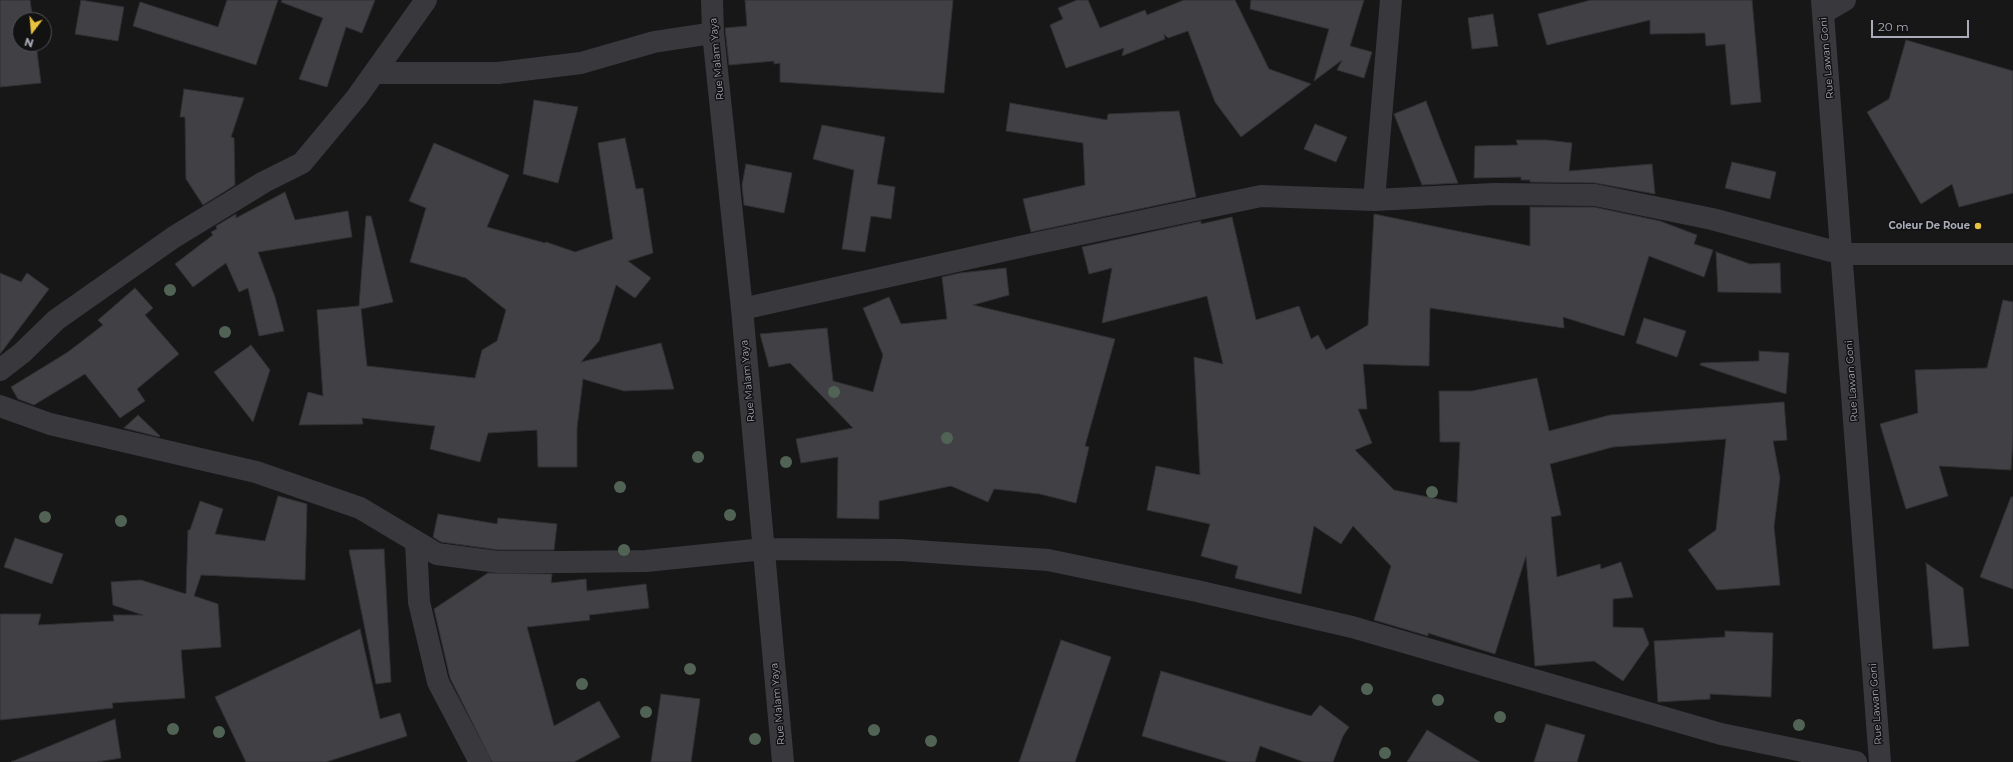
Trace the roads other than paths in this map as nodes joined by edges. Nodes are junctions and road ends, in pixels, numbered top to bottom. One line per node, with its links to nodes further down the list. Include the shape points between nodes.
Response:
1 (426, 0): 7 (street)
2 (712, 0): 6 (street, Rue Malam Yaya)
3 (1391, 0): 8 (street)
4 (1845, 0): 5 (street)
5 (1822, 7): 9 (street, Rue Lawan Goni)
6 (713, 33): 7 (street, via 654,42 581,63 498,74); 11 (street, Rue Malam Yaya)
7 (374, 73): 12 (street, via 348,109 302,163 264,182 174,237 56,320)
8 (1374, 200): 9 (street, via 1494,194 1595,195 1712,219); 11 (street, via 1261,196)
9 (1843, 254): 10 (street); 19 (street, Rue Lawan Goni)
10 (2013, 254)
11 (742, 309): 15 (street, Rue Malam Yaya)
12 (0, 370)
13 (0, 406): 14 (street, via 50,424 256,472 360,508)
14 (416, 543): 15 (street, via 437,554 498,562 646,561); 16 (street, via 419,602 438,682)
15 (764, 549): 17 (street, Rue Malam Yaya); 18 (street, via 901,550 1048,560 1352,627 1721,734)
16 (480, 762)
17 (783, 762)
18 (1856, 762)
19 (1880, 762)

